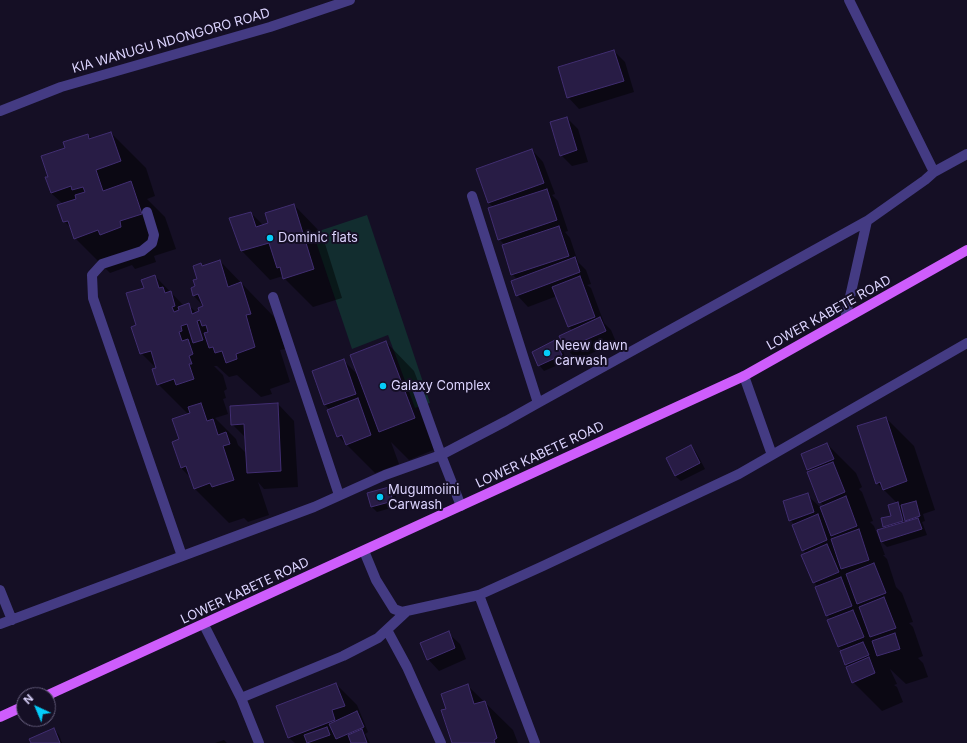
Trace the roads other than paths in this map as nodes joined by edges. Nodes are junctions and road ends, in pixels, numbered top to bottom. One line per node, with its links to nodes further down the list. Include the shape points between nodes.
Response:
1 (350, 0): 3 (street, KIA WANUGU NDONGORO ROAD, via 61,87)
2 (849, 0): 5 (street)
3 (0, 111)
4 (967, 154): 5 (street)
5 (934, 172): 8 (street)
6 (472, 196): 15 (street)
7 (147, 212): 21 (street, via 154,236 152,243 142,251 102,264 92,275 93,298)
8 (867, 221): 11 (street); 15 (street)
9 (967, 250): 11 (main road, LOWER KABETE ROAD)
10 (273, 297): 18 (street)
11 (845, 319): 13 (main road, LOWER KABETE ROAD)
12 (967, 343): 17 (street)
13 (744, 376): 17 (street); 19 (main road, LOWER KABETE ROAD)
14 (417, 388): 16 (street)
15 (538, 403): 16 (street)
16 (441, 455): 18 (street); 19 (street)
17 (772, 455): 23 (street, via 739,474)
18 (338, 495): 21 (street, via 314,507)
19 (461, 506): 20 (main road, LOWER KABETE ROAD)
20 (364, 551): 24 (street, via 376,580 394,609); 27 (main road, LOWER KABETE ROAD)
21 (182, 556): 25 (street)
22 (0, 590): 25 (street)
23 (478, 595): 24 (street); 35 (street)
24 (407, 611): 28 (street)
25 (12, 620): 26 (street)
26 (0, 624)
27 (204, 625): 29 (main road, LOWER KABETE ROAD); 30 (street)
28 (387, 630): 30 (street, via 378,638 343,656); 34 (street, via 407,667)
29 (56, 691)
30 (241, 698): 33 (street)
31 (16, 710): 32 (main road)
32 (0, 717)
33 (259, 743)
34 (441, 743)
35 (535, 743)

